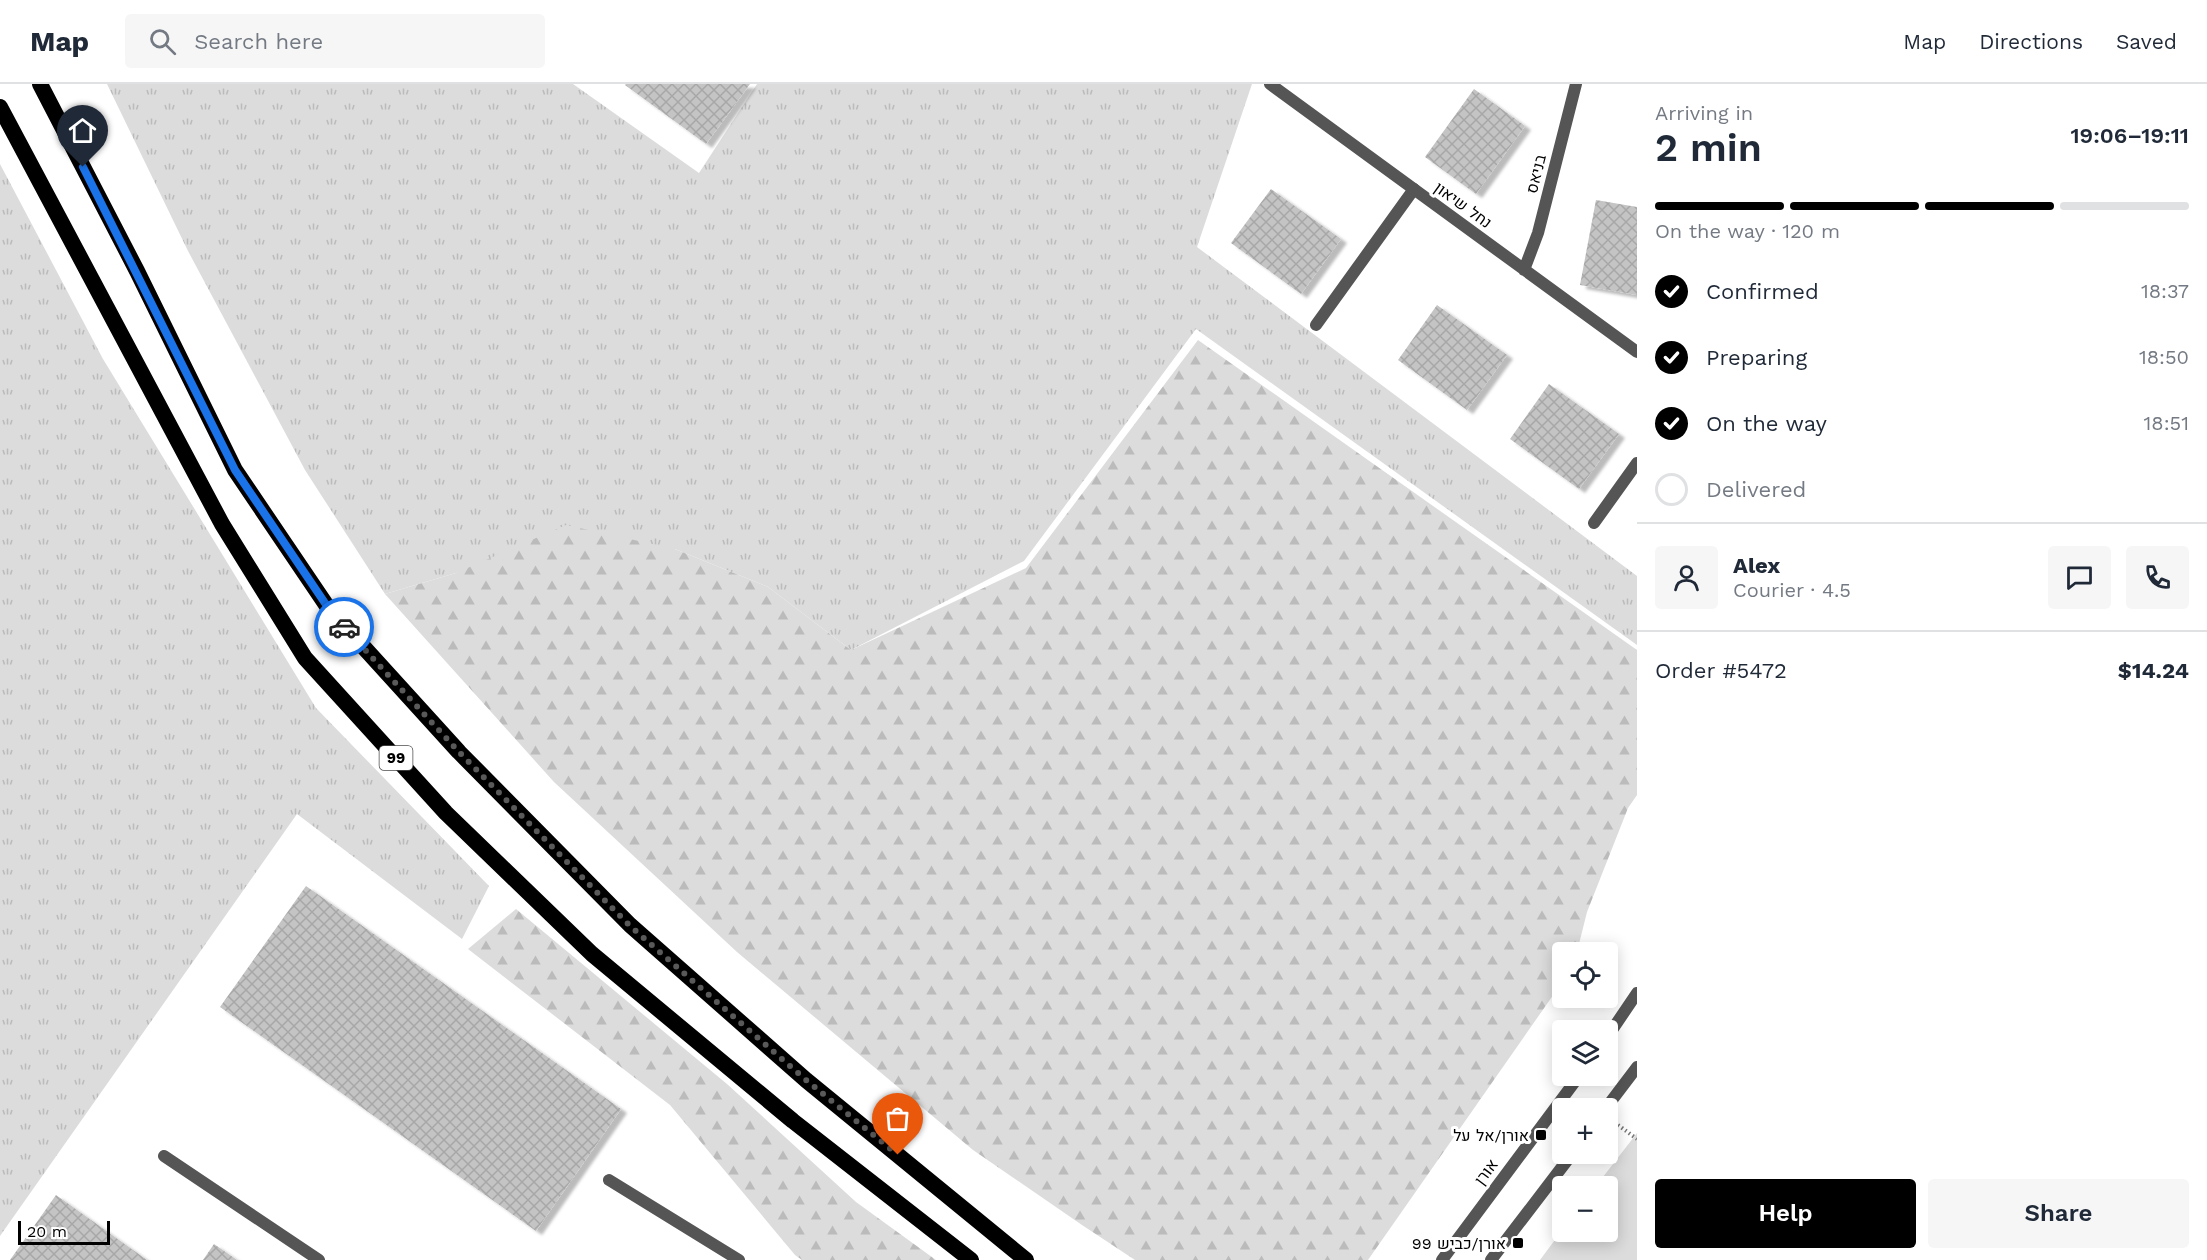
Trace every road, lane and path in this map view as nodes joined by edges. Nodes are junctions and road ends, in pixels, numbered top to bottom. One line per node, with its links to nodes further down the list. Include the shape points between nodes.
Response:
1 (40, 84): 24 (highway, via 235,470 329,609 459,752 630,926 806,1080)
2 (1270, 84): 5 (street, נחל שיאון)
3 (1576, 84): 6 (street, בניאס, via 1538,233)
4 (0, 107): 23 (highway, 99, via 222,524 305,658 446,813 592,954 793,1121)
5 (1414, 189): 6 (street, נחל שיאון); 7 (street)
6 (1524, 270): 8 (street, נחל שיאון)
7 (1316, 325)
8 (1637, 352)
9 (1637, 463): 10 (street)
10 (1594, 523)
11 (1637, 993): 12 (street)
12 (1618, 1021)
13 (1637, 1067): 15 (street)
14 (1572, 1086): 25 (street, אורן)
15 (1614, 1098)
16 (1618, 1124): 17 (path)
17 (1637, 1138)
18 (164, 1156): 21 (street)
19 (1564, 1164): 26 (street)
20 (609, 1180): 22 (street)
21 (319, 1260)
22 (739, 1260)
23 (971, 1260)
24 (1026, 1260)
25 (1442, 1260)
26 (1491, 1260)

